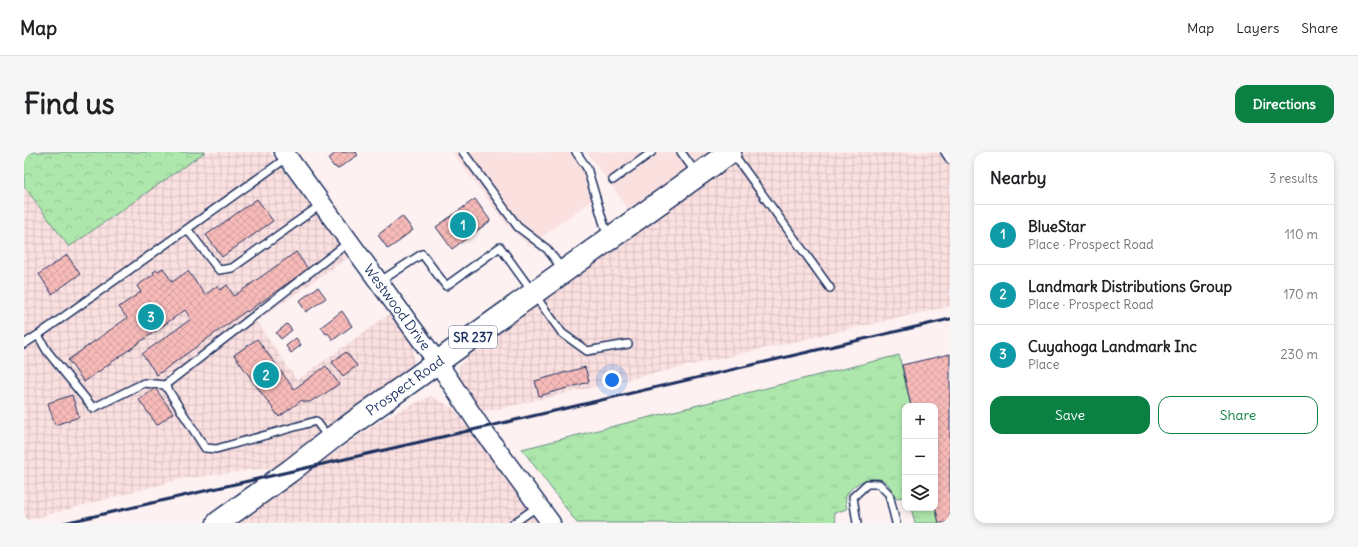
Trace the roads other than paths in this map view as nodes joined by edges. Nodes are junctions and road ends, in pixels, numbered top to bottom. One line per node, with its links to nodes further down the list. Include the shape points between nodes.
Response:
1 (463, 152): 15 (lane, via 518,227 547,249)
2 (576, 152): 13 (lane, via 587,168)
3 (652, 152): 10 (lane)
4 (681, 152): 9 (lane)
5 (731, 152): 9 (main road, Prospect Road / SR 237); 17 (lane)
6 (945, 152): 8 (lane)
7 (286, 155): 11 (street, Westwood Drive); 12 (lane)
8 (950, 160)
9 (698, 175): 13 (main road, Prospect Road / SR 237)
10 (613, 180)
11 (322, 204): 12 (lane, via 232,268 219,270); 14 (street, Westwood Drive)
12 (187, 229): 19 (lane)
13 (608, 240): 15 (main road, Prospect Road / SR 237)
14 (349, 242): 16 (street, Westwood Drive); 23 (lane)
15 (564, 272): 18 (main road, Prospect Road / SR 237)
16 (379, 282): 18 (lane, via 422,254 446,286 500,247); 22 (street, Westwood Drive)
17 (830, 288)
18 (534, 294): 21 (lane, via 562,333 587,351); 22 (main road, Prospect Road / SR 237)
19 (38, 335): 20 (lane); 23 (lane, via 47,351 93,408 144,383)
20 (24, 344)
21 (628, 344)
22 (438, 363): 24 (main road, Prospect Road / SR 237); 25 (street, Westwood Drive, via 481,428)
23 (165, 385): 24 (lane, via 205,448 216,449 316,421)
24 (330, 440): 26 (main road, Prospect Road / SR 237)
25 (538, 506): 27 (lane); 28 (street, Westwood Drive)
26 (218, 523)
27 (514, 523)
28 (551, 523)
29 (857, 523): 30 (lane, via 853,497 867,484 879,484 889,494)
30 (896, 523)

